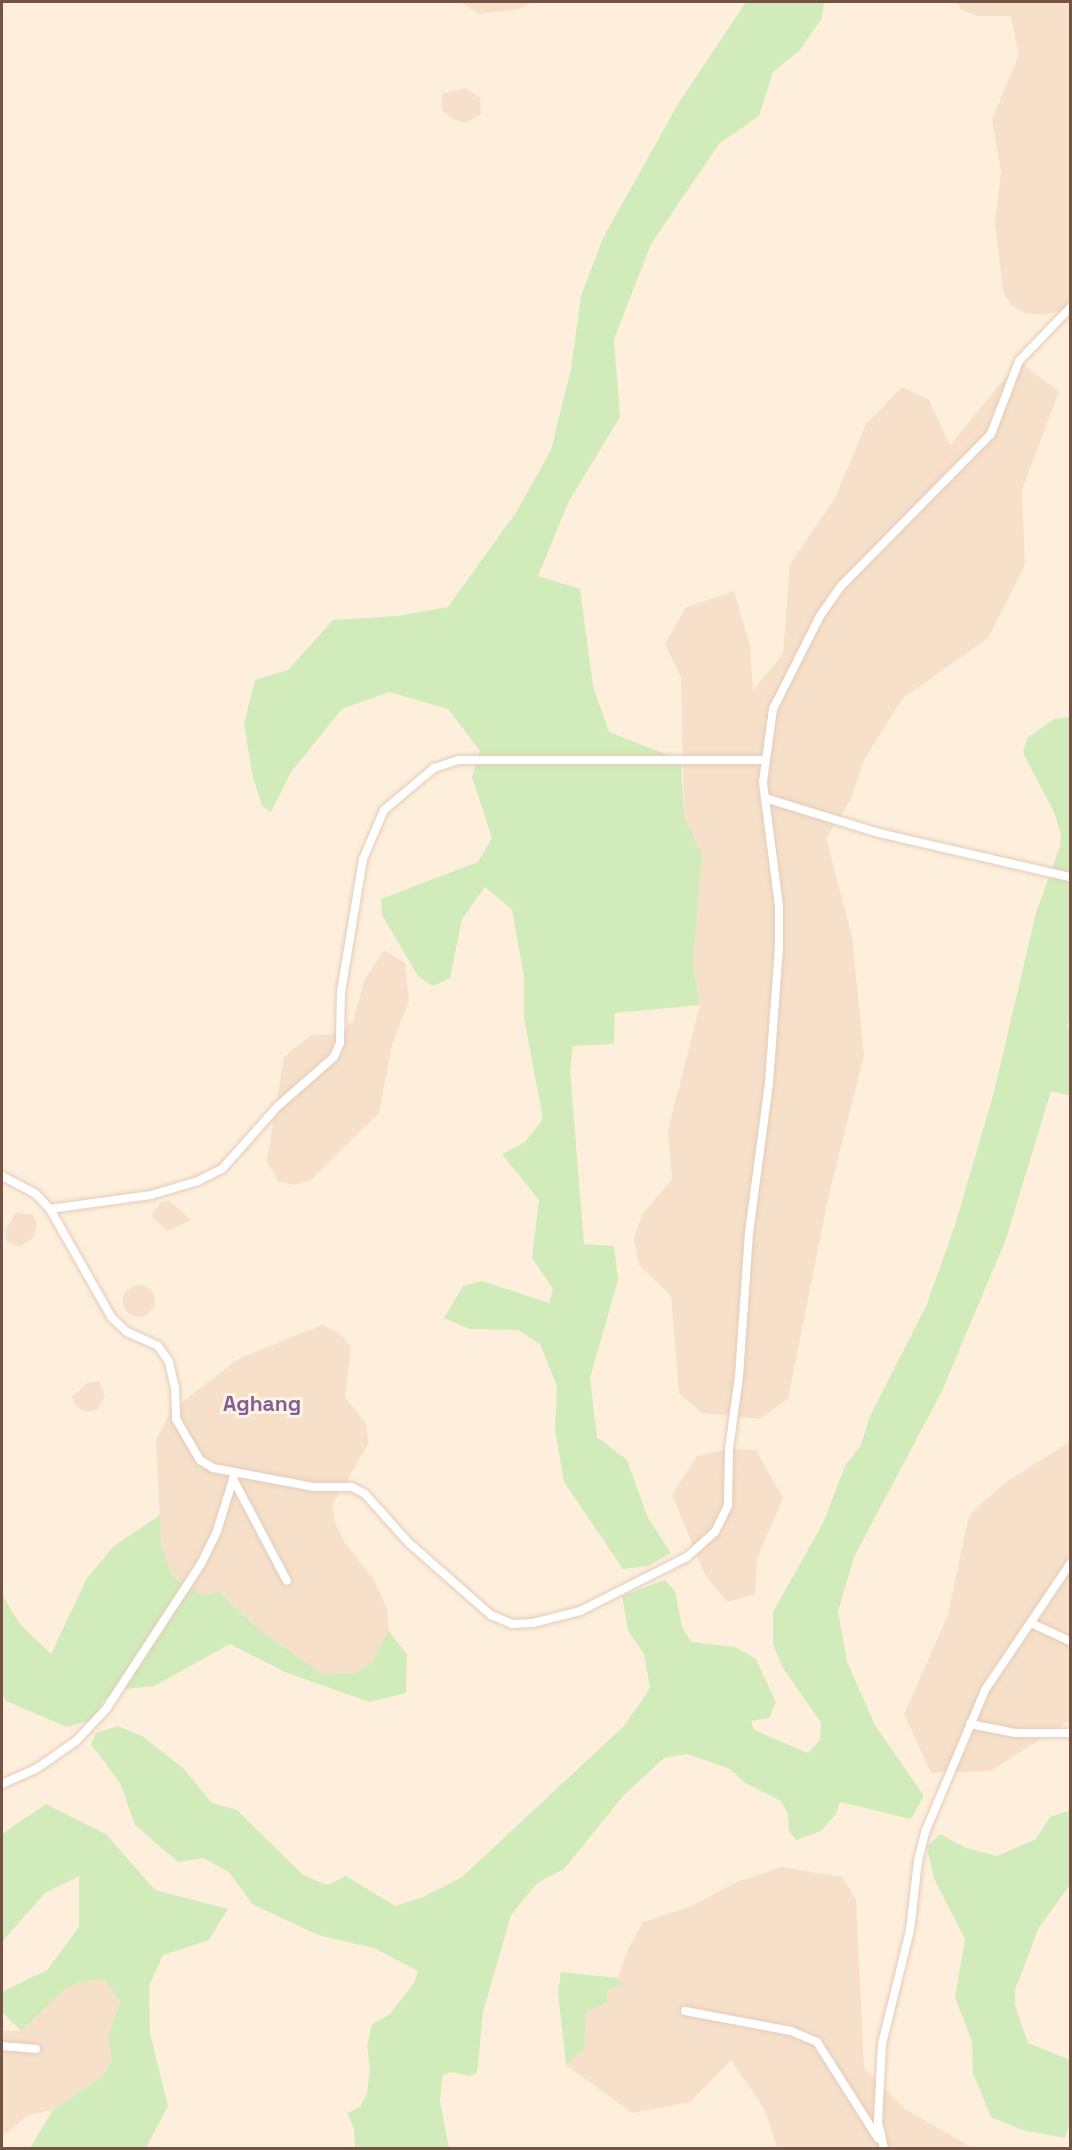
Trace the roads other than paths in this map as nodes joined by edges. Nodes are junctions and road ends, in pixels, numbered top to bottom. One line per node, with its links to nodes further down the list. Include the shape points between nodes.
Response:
1 (1071, 308): 2 (street, via 1019,361 991,434 858,567 820,616 773,709)
2 (764, 760): 3 (street); 6 (street, via 458,760 434,768 384,810 363,859 341,992 340,1043 334,1057 278,1106 222,1169 198,1181 151,1195)
3 (765, 798): 4 (street, via 879,833); 7 (street, via 779,906 774,1029 749,1233 739,1376 729,1449 728,1505 715,1532 687,1557 580,1611 512,1624 491,1616 409,1544 365,1494 352,1487 314,1487)
4 (1071, 877)
5 (2, 1176): 6 (street, via 36,1194)
6 (50, 1209): 7 (street, via 112,1318 127,1332 158,1346 169,1362 176,1419 200,1460)
7 (234, 1476): 9 (street); 14 (street, via 217,1531 201,1564 106,1709 76,1741 36,1768)
8 (1071, 1564): 10 (street)
9 (287, 1581)
10 (1033, 1624): 11 (street); 12 (street, via 985,1690)
11 (1071, 1641)
12 (970, 1724): 13 (street, via 1015,1733); 18 (street, via 926,1830 918,1861 910,1930 882,2044 878,2104)
13 (1071, 1733)
14 (2, 1784)
15 (685, 2011): 18 (street, via 792,2031 817,2042)
16 (2, 2046): 17 (street)
17 (36, 2049)
18 (882, 2145)

